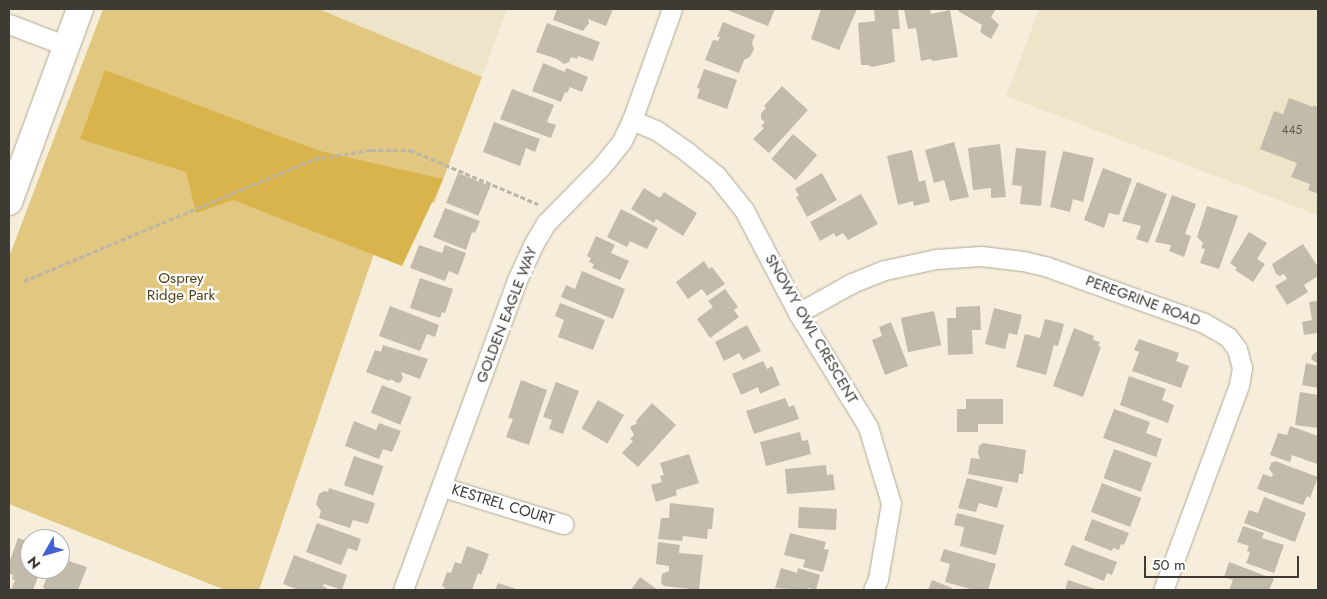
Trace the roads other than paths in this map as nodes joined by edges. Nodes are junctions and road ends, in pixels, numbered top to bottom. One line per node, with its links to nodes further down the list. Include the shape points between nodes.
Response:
1 (80, 9): 4 (street)
2 (672, 9): 5 (street, GOLDEN EAGLE WAY)
3 (9, 24): 4 (street)
4 (67, 46): 6 (street)
5 (632, 120): 7 (street, SNOWY OWL CRESCENT, via 656,130 716,176 744,210); 8 (street, GOLDEN EAGLE WAY, via 622,141 602,167 542,230 517,280)
6 (9, 202)
7 (798, 313): 11 (street, SNOWY OWL CRESCENT, via 868,427 891,503); 12 (street, PEREGRINE ROAD, via 852,283 885,270 936,259 981,256 1045,266 1204,323 1228,336 1237,349 1242,368 1239,385)
8 (442, 487): 9 (street, KESTREL COURT); 10 (street, GOLDEN EAGLE WAY)
9 (563, 524)
10 (402, 590)
11 (874, 590)
12 (1162, 590)

